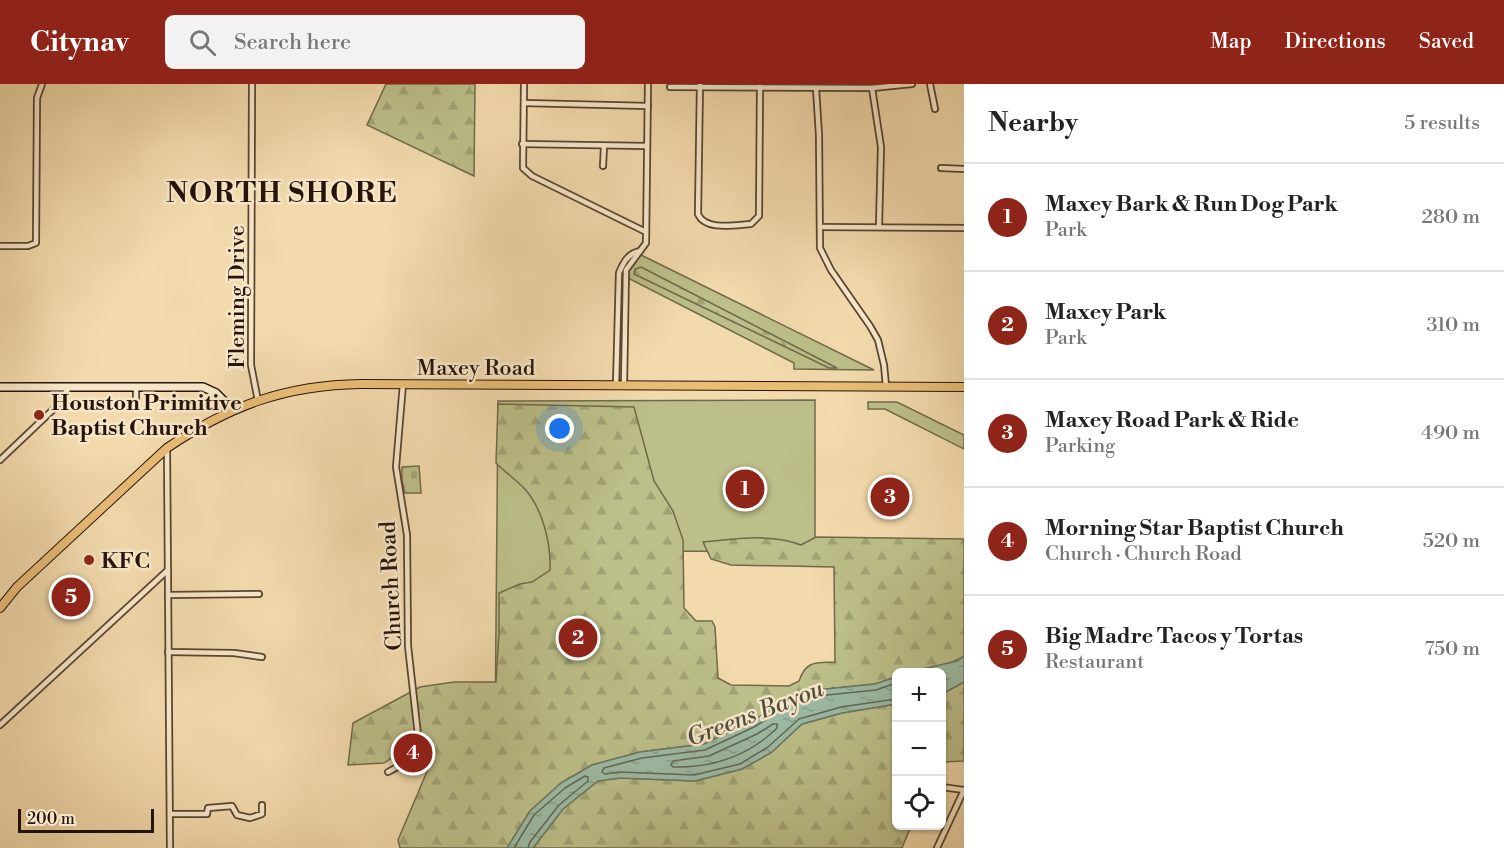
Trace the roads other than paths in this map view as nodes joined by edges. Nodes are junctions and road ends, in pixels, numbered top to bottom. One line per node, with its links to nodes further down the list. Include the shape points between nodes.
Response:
1 (42, 84): 25 (street, via 37,98 36,243)
2 (252, 84): 37 (street, Fleming Drive, via 251,365)
3 (524, 84): 12 (street)
4 (648, 84): 13 (street)
5 (912, 84): 11 (street)
6 (930, 84): 14 (street)
7 (700, 85): 8 (street); 9 (street); 9 (street, via 698,214 707,224 751,224 759,216)
8 (670, 87)
9 (760, 87): 10 (street)
10 (816, 88): 11 (street); 22 (street)
11 (872, 88): 21 (street, via 881,147)
12 (524, 103): 13 (street); 15 (street)
13 (648, 106): 17 (street)
14 (935, 108)
15 (522, 144): 16 (street); 24 (street, via 523,168 531,176)
16 (604, 146): 17 (street); 18 (street)
17 (647, 146): 24 (street)
18 (603, 166)
19 (941, 168): 20 (street)
20 (964, 169)
21 (879, 226): 22 (street); 23 (street)
22 (820, 227): 31 (street, via 820,248 831,270 878,340)
23 (964, 228)
24 (646, 232): 26 (street, via 646,243)
25 (0, 246)
26 (640, 251): 27 (street, via 625,260 619,273); 28 (street, via 626,270)
27 (617, 330): 28 (street); 30 (street)
28 (625, 330): 30 (street)
29 (403, 384): 30 (main road, Maxey Road); 37 (main road, Maxey Road, via 330,385); 50 (street, Church Road, via 396,467 406,536 408,646 419,744 402,765)
30 (620, 385): 31 (main road, Maxey Road)
31 (886, 386): 35 (main road, Maxey Road)
32 (0, 387): 33 (street)
33 (69, 387): 34 (street); 40 (street, via 59,404)
34 (136, 387): 36 (street); 38 (street, via 203,387 216,393)
35 (964, 387)
36 (136, 400)
37 (258, 401): 38 (main road, Maxey Road)
38 (232, 410): 39 (main road, Maxey Road)
39 (167, 448): 41 (street); 42 (main road, Maxey Road)
40 (0, 460)
41 (168, 570): 44 (street); 49 (street)
42 (17, 587): 45 (main road); 46 (main road)
43 (259, 594): 44 (street)
44 (168, 595): 47 (street)
45 (0, 599)
46 (0, 608)
47 (168, 652): 48 (street); 54 (street)
48 (262, 657)
49 (0, 725)
50 (388, 772)
51 (946, 788): 52 (street)
52 (964, 790): 56 (street)
53 (262, 805): 54 (street, via 262,814 250,818 237,815 232,806 208,808 207,814)
54 (170, 814): 55 (street)
55 (170, 848)
56 (937, 848)

